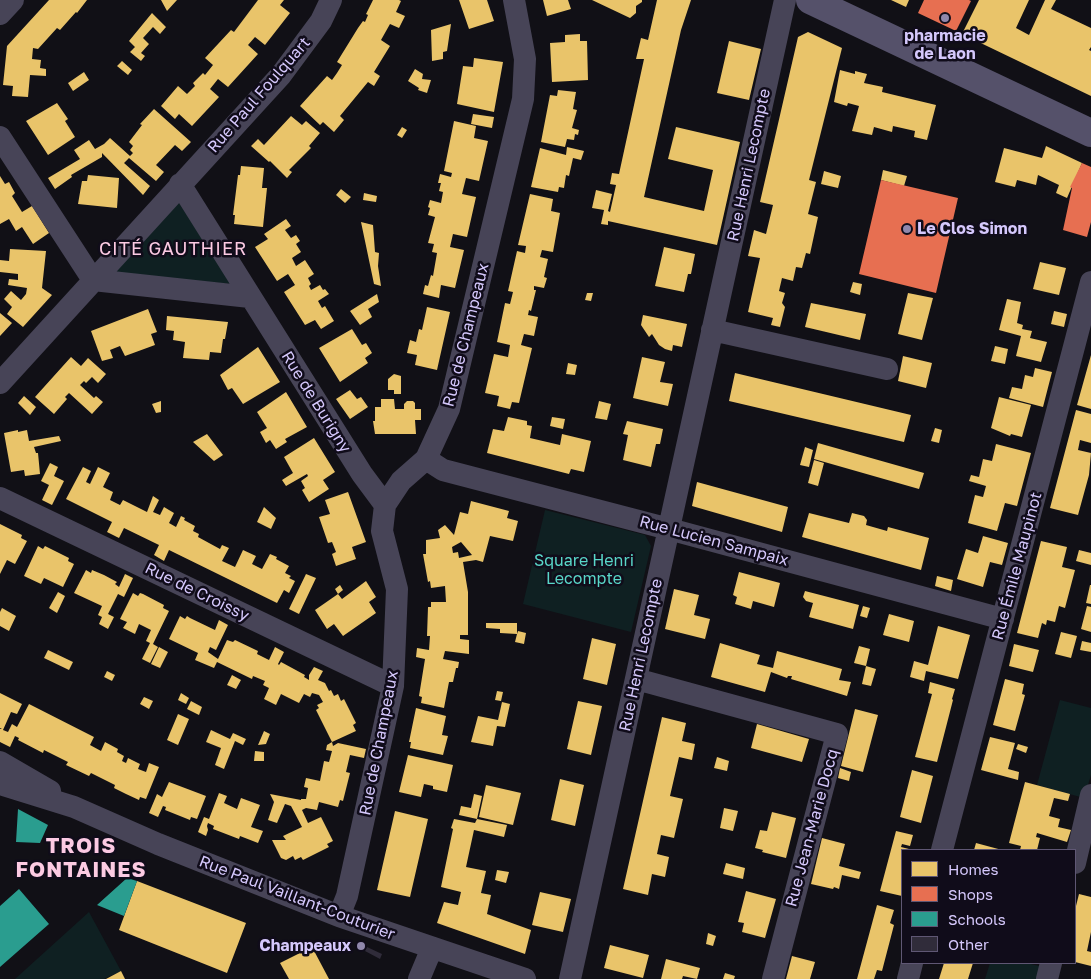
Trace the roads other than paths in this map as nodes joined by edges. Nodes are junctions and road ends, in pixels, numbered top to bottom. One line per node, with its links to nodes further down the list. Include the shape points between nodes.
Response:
1 (13, 0): 6 (street)
2 (331, 0): 9 (street, Rue Paul Foulquart, via 316,28 280,75)
3 (514, 0): 16 (street, Rue de Champeaux, via 525,59 523,99 449,409)
4 (785, 0): 13 (street, Rue Henri Lecompte)
5 (810, 0): 7 (main road)
6 (0, 14)
7 (1091, 133)
8 (0, 137): 10 (street)
9 (180, 184): 10 (street, Rue Paul Foulquart); 12 (street, Rue de Burigny)
10 (93, 280): 12 (street); 15 (street, Rue Paul Foulquart)
11 (1091, 282): 20 (street, Rue Émile Maupinot)
12 (250, 297): 18 (street, Rue de Burigny)
13 (712, 330): 14 (street); 19 (street, Rue Henri Lecompte)
14 (887, 369)
15 (0, 383)
16 (426, 459): 18 (street, Rue de Champeaux, via 402,481); 19 (street, Rue Lucien Sampaix, via 443,470)
17 (0, 498): 22 (street, Rue de Croissy)
18 (385, 505): 22 (street, Rue de Champeaux, via 382,531 397,589)
19 (669, 529): 20 (street, Rue Lucien Sampaix); 21 (street, Rue Henri Lecompte)
20 (1003, 619): 27 (street, Rue Émile Maupinot)
21 (636, 679): 35 (street, Rue Henri Lecompte); 36 (street, Rue Jean-Marie Docq, via 837,734)
22 (393, 686): 29 (street, Rue de Champeaux, via 347,896)
23 (0, 762): 26 (street, Rue Paul Vaillant-Couturier)
24 (0, 784): 26 (street, Rue Paul Vaillant-Couturier)
25 (1091, 795): 28 (street)
26 (74, 807): 29 (street, Rue Paul Vaillant-Couturier)
27 (942, 849)
28 (1076, 859)
29 (339, 916): 30 (street, Rue Paul Vaillant-Couturier)
30 (432, 948): 33 (street); 34 (street, Rue Paul Vaillant-Couturier)
31 (912, 964): 37 (street)
32 (1051, 964): 38 (street)
33 (419, 979)
34 (525, 979)
35 (570, 979)
36 (772, 979)
37 (908, 979)
38 (1047, 979)

